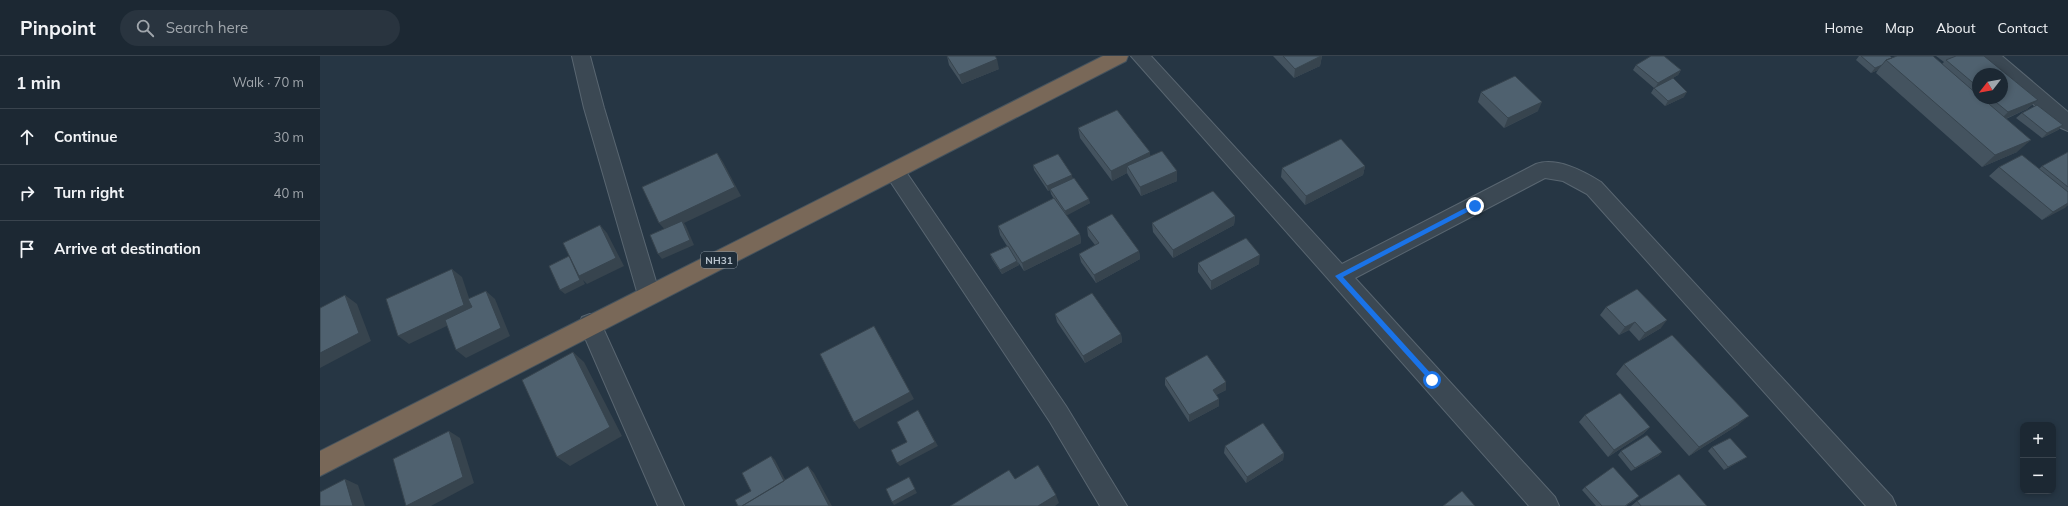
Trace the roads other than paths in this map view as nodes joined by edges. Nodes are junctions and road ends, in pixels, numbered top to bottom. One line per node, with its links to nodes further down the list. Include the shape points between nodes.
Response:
1 (581, 56): 8 (street)
2 (1119, 56): 6 (highway, NH31)
3 (1140, 56): 7 (street)
4 (1990, 56): 5 (street)
5 (2068, 123)
6 (895, 172): 8 (highway, NH31); 12 (street, via 1058,414)
7 (1338, 276): 13 (street); 14 (street, via 1543,170 1558,170 1580,179 1594,188)
8 (649, 295): 9 (highway, NH31)
9 (590, 324): 10 (highway, NH31); 11 (street)
10 (320, 464)
11 (671, 506)
12 (1114, 506)
13 (1546, 506)
14 (1883, 506)

